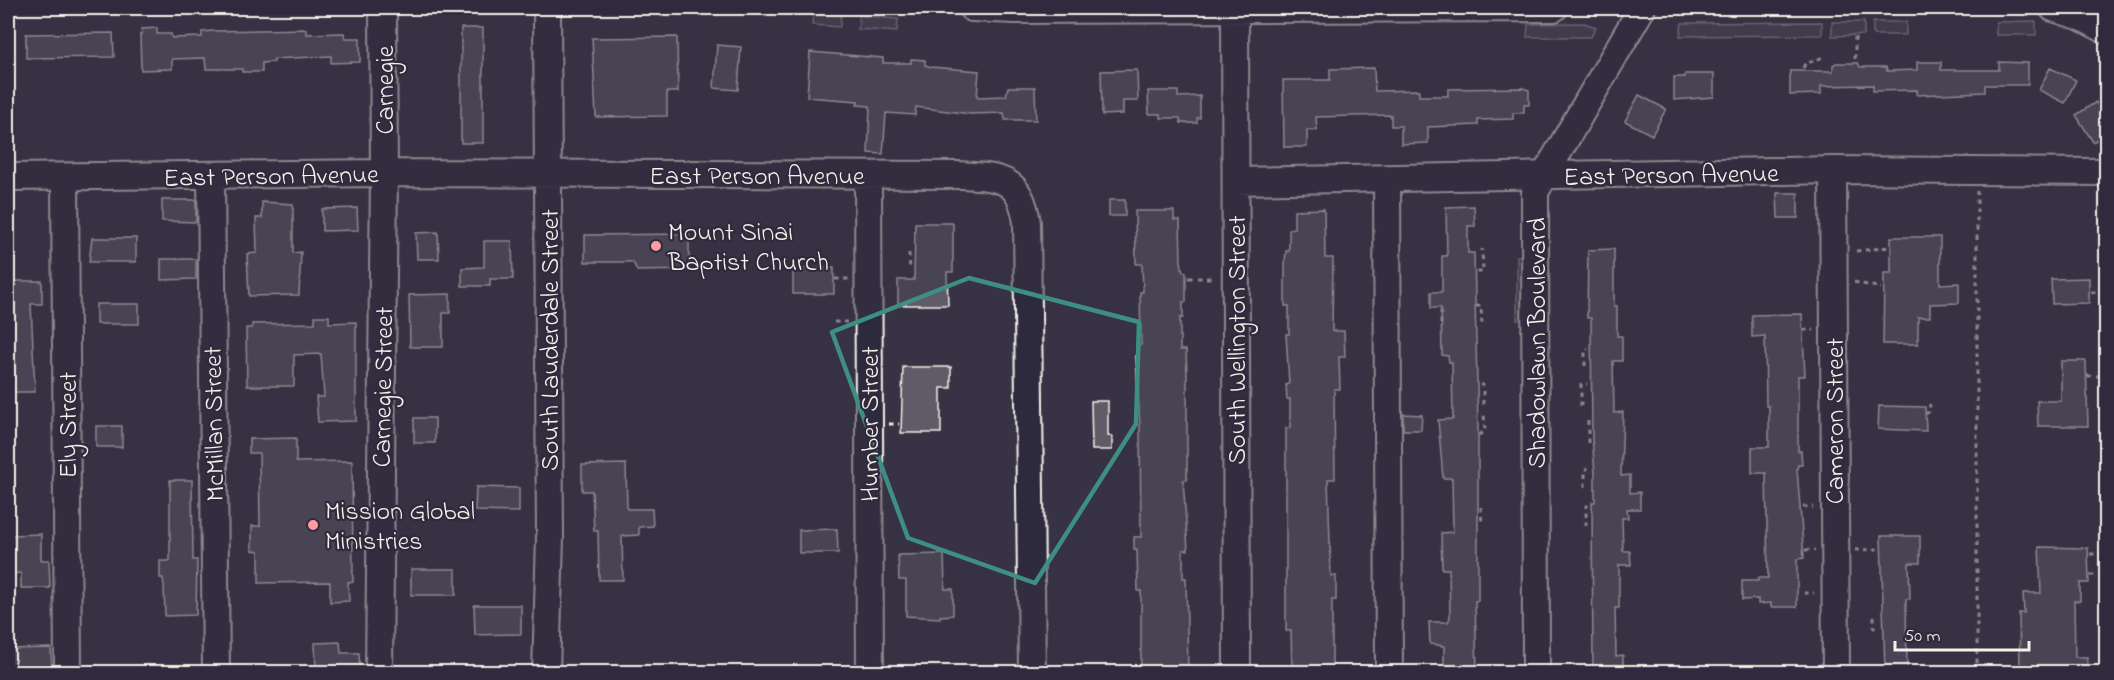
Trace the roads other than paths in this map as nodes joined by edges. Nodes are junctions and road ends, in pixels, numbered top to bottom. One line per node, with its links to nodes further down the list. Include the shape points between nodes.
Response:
1 (382, 8): 12 (street, Carnegie)
2 (548, 8): 13 (street, South Lauderdale Street)
3 (972, 8): 4 (street)
4 (1234, 8): 5 (street); 20 (street, South Wellington Street)
5 (1554, 8)
6 (1642, 8): 17 (street, Shadowlawn Boulevard, via 1556,160)
7 (2053, 8): 8 (street)
8 (2081, 12): 9 (street)
9 (2106, 30)
10 (1833, 171): 11 (street, East Person Avenue); 17 (street, East Person Avenue); 30 (street, Cameron Street)
11 (2106, 172)
12 (384, 173): 13 (street, East Person Avenue); 14 (street, East Person Avenue); 23 (street, Carnegie Street)
13 (548, 173): 15 (street, East Person Avenue); 24 (street, South Lauderdale Street, via 550,537)
14 (211, 176): 18 (street, East Person Avenue); 22 (street, McMillan Street)
15 (868, 176): 25 (street, Humber Street); 26 (street, East Person Avenue, via 959,175 1001,179 1018,191 1025,205)
16 (8, 177): 18 (street, East Person Avenue)
17 (1542, 177): 19 (street, East Person Avenue); 29 (street, Shadowlawn Boulevard, via 1535,192)
18 (65, 178): 21 (street, Ely Street)
19 (1387, 179): 20 (street, East Person Avenue); 28 (street)
20 (1236, 181): 27 (street, South Wellington Street)
21 (68, 672)
22 (216, 672)
23 (378, 672)
24 (546, 672)
25 (870, 672)
26 (1032, 672)
27 (1237, 672)
28 (1389, 672)
29 (1536, 672)
30 (1836, 672)

